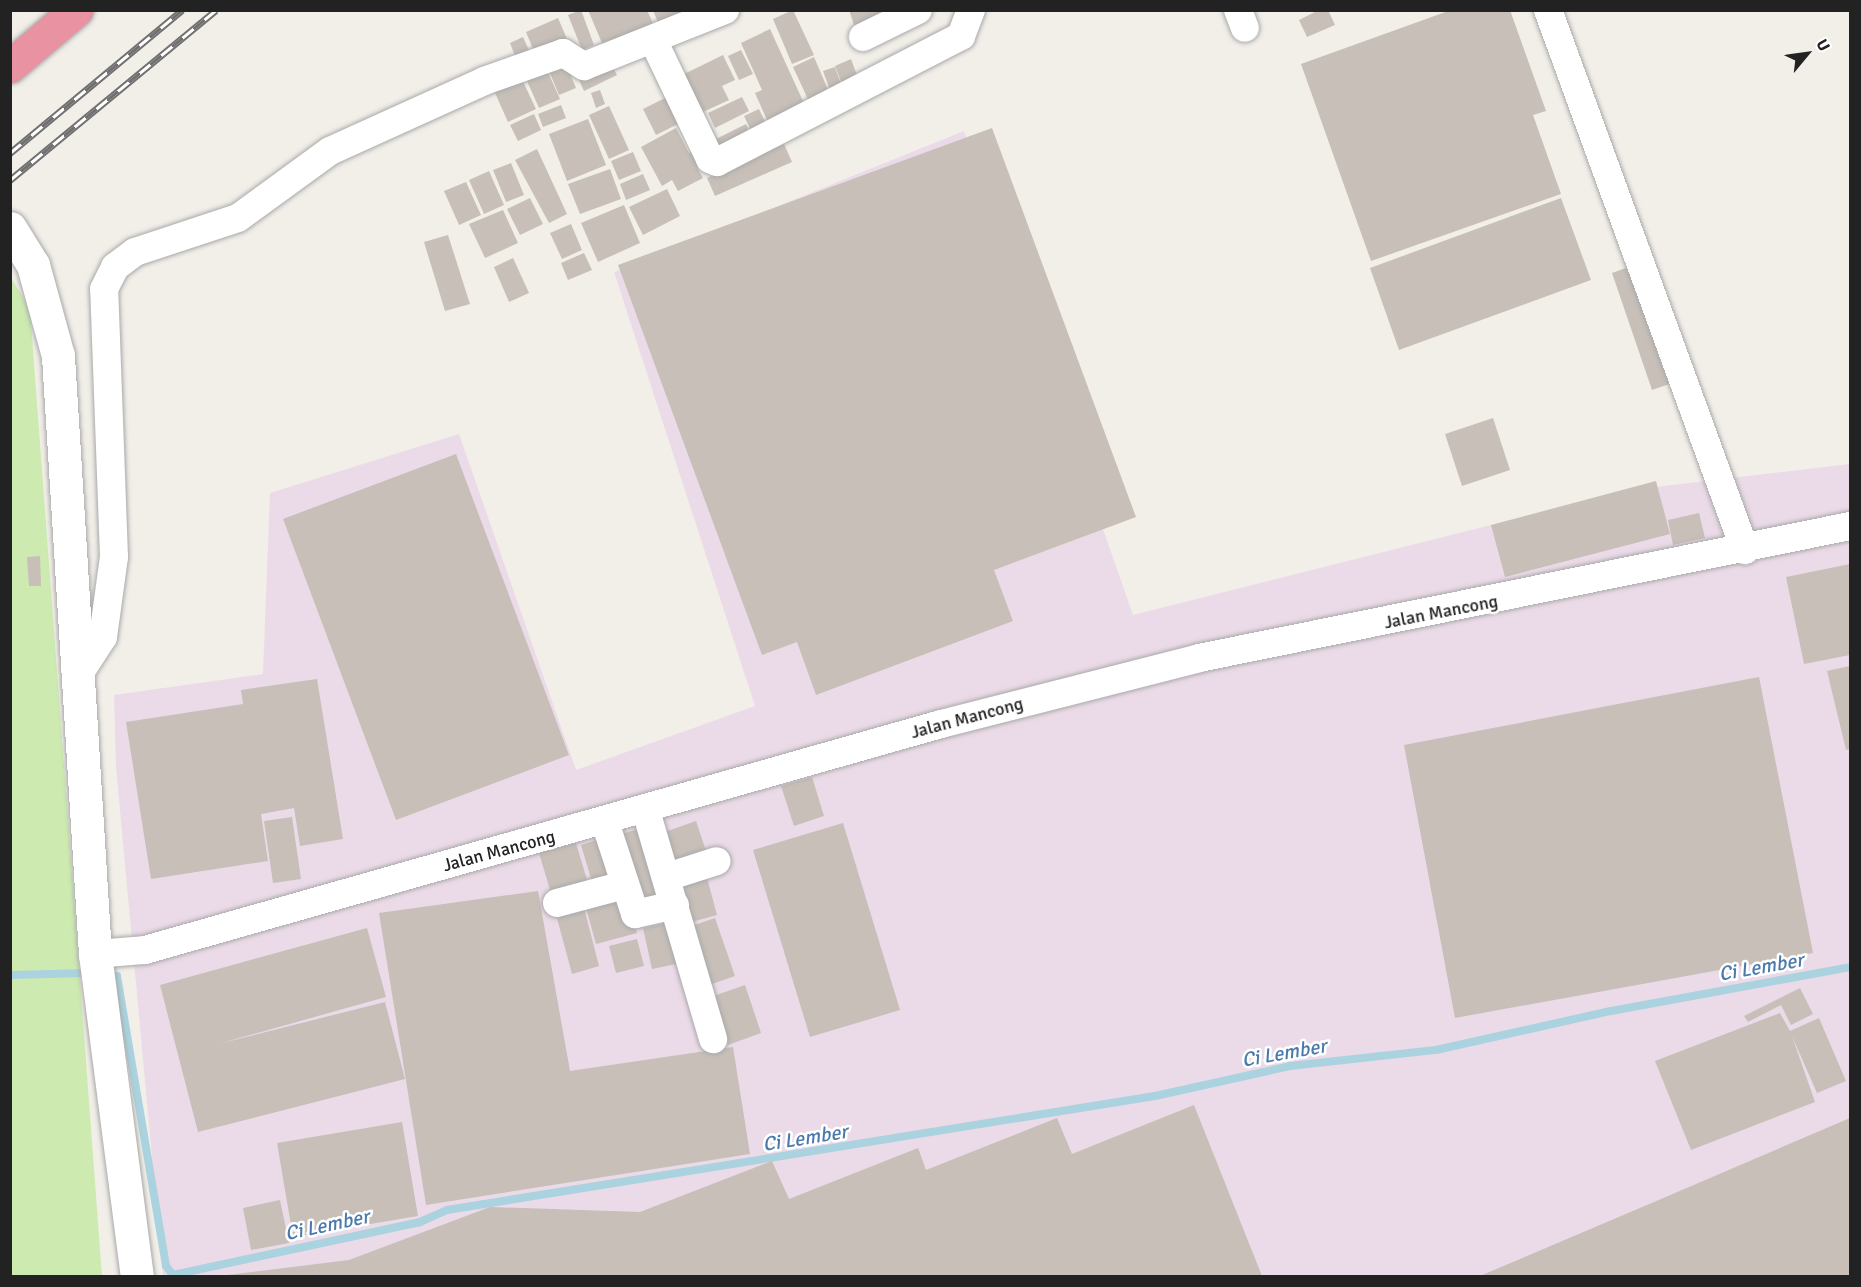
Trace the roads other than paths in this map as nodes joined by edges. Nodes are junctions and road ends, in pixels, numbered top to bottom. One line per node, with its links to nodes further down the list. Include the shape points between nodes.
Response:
1 (76, 10): 8 (highway)
2 (725, 10): 7 (street)
3 (971, 10): 7 (street, via 961,36 717,162 710,159)
4 (1548, 10): 11 (street)
5 (903, 14): 6 (street)
6 (863, 37)
7 (653, 40): 12 (street, via 584,66 563,53 484,81 330,151 238,218 135,252 115,267 104,290 114,557 103,637)
8 (10, 66)
9 (10, 228): 12 (street, via 33,265 58,356)
10 (1851, 526): 11 (street, Jalan Mancong)
11 (1745, 550): 13 (street, Jalan Mancong, via 1198,657 941,724)
12 (81, 671): 20 (street)
13 (646, 811): 14 (street, Jalan Mancong); 16 (street)
14 (605, 822): 17 (street); 20 (street, Jalan Mancong)
15 (717, 861): 16 (street)
16 (667, 877): 19 (street)
17 (624, 885): 18 (street); 19 (street, via 637,916)
18 (557, 903)
19 (675, 905): 21 (street)
20 (107, 962): 22 (street)
21 (712, 1039)
22 (137, 1276)

